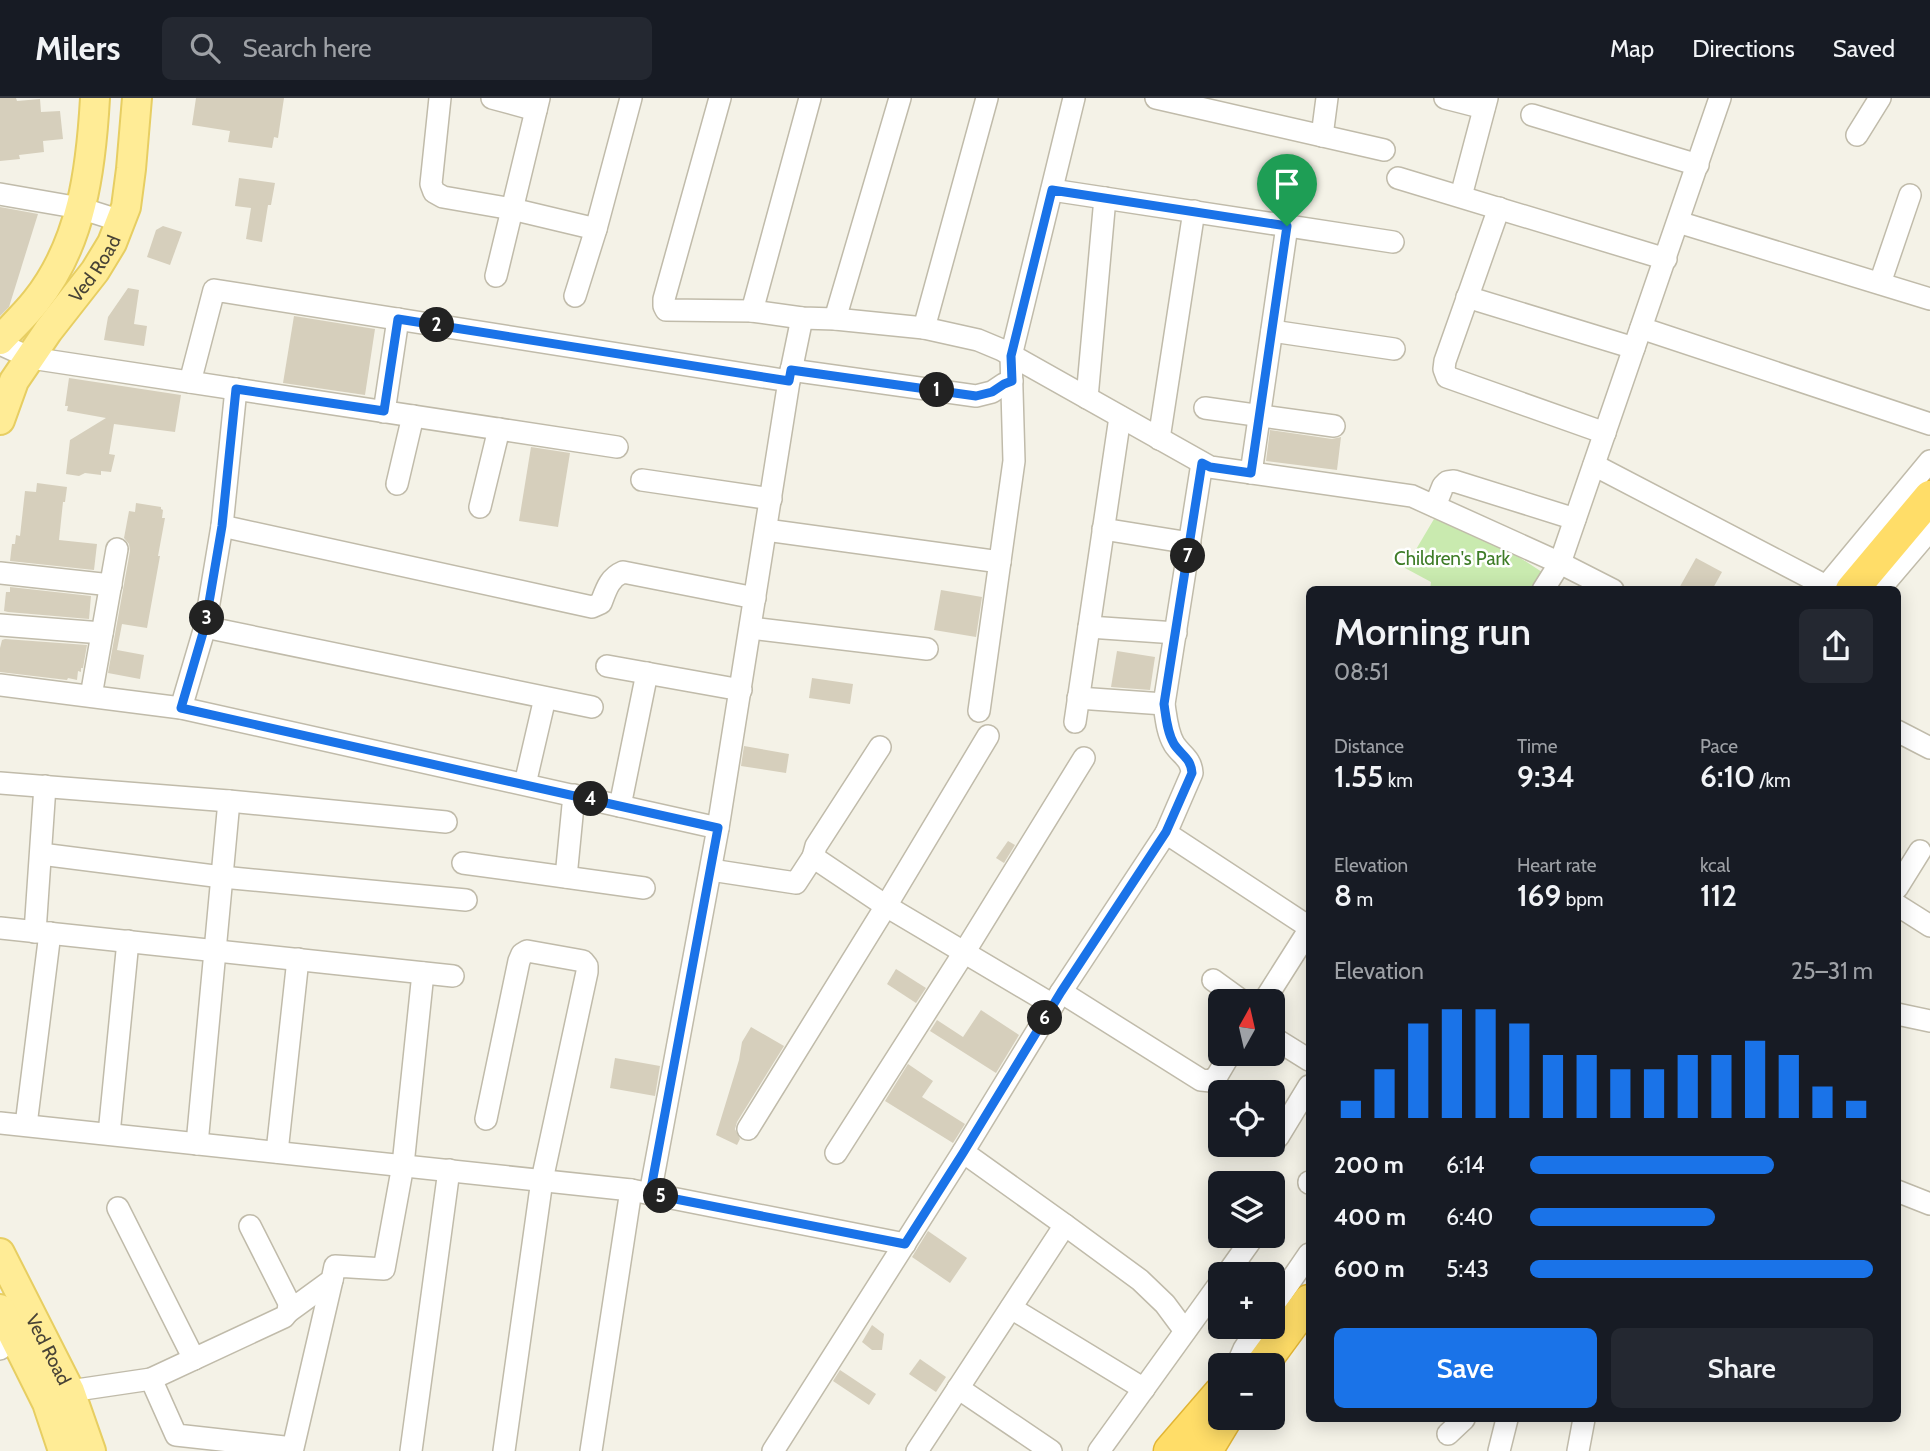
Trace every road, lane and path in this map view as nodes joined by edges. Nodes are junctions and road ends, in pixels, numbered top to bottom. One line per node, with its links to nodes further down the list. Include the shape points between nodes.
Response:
1 (95, 98): 30 (main road, Ved Road)
2 (137, 98): 34 (main road, Ved Road)
3 (440, 98): 32 (street, via 433,192)
4 (492, 98): 17 (street)
5 (631, 98): 37 (street)
6 (720, 98): 45 (street, via 664,306 673,311)
7 (810, 98): 45 (street)
8 (900, 98): 48 (street)
9 (987, 98): 49 (street)
10 (1074, 98): 25 (street)
11 (1156, 98): 18 (street)
12 (1326, 98): 20 (street)
13 (1445, 98): 16 (street)
14 (1720, 98): 23 (street)
15 (1880, 98): 21 (street)
16 (1486, 103): 28 (street)
17 (537, 104): 32 (street)
18 (1237, 107): 20 (street)
19 (1532, 116): 23 (street)
20 (1322, 135): 22 (street)
21 (1857, 135)
22 (1384, 150)
23 (1698, 165): 35 (street)
24 (1398, 178): 28 (street)
25 (1052, 190): 29 (street); 54 (street)
26 (0, 194): 30 (street)
27 (1910, 195): 41 (street)
28 (1461, 197): 31 (street)
29 (1105, 198): 33 (street); 60 (street)
30 (80, 208): 34 (street); 52 (main road, Ved Road, via 58,268)
31 (1499, 208): 39 (street); 43 (street)
32 (512, 209): 37 (street); 40 (street)
33 (1194, 211): 36 (street); 71 (street)
34 (121, 221): 55 (main road, Ved Road, via 95,271)
35 (1678, 222): 39 (street); 41 (street)
36 (1287, 226): 38 (street); 50 (street)
37 (596, 229): 42 (street)
38 (1394, 242)
39 (1666, 259): 51 (street)
40 (496, 276)
41 (1880, 284): 44 (street)
42 (575, 296)
43 (1467, 297): 51 (street); 70 (street, via 1445,361 1447,377)
44 (1930, 299)
45 (752, 311): 46 (street)
46 (802, 318): 48 (street); 56 (street)
47 (398, 319): 56 (street); 58 (street, via 214,290); 62 (street)
48 (835, 319): 49 (street)
49 (924, 328): 54 (street, via 978,340)
50 (1272, 331): 53 (street); 65 (street)
51 (1638, 338): 67 (street); 70 (street)
52 (0, 342): 55 (street)
53 (1394, 349)
54 (1011, 356): 57 (street); 60 (street)
55 (31, 358): 58 (street); 66 (main road, Ved Road, via 14,381)
56 (790, 375): 57 (street, via 976,396); 80 (street)
57 (1012, 381): 91 (street, via 1014,461)
58 (190, 382): 59 (street)
59 (236, 389): 62 (street); 85 (street)
60 (1087, 398): 64 (street)
61 (1205, 408): 65 (street)
62 (384, 411): 63 (street)
63 (413, 416): 69 (street); 78 (street)
64 (1120, 416): 71 (street); 86 (street)
65 (1259, 417): 68 (street); 76 (street)
66 (0, 420)
67 (1930, 424)
68 (1335, 426)
69 (499, 429): 72 (street); 82 (street)
70 (1605, 433): 75 (street)
71 (1159, 439): 74 (street)
72 (617, 447)
73 (1930, 461): 98 (street)
74 (1202, 463): 76 (street); 89 (street)
75 (1594, 465): 83 (street); 97 (street)
76 (1251, 473): 81 (street, via 1412,496)
77 (642, 480): 80 (street)
78 (397, 484)
79 (1930, 497): 99 (highway)
80 (771, 499): 87 (street)
81 (1435, 506): 83 (street, via 1443,486 1454,481); 92 (street)
82 (480, 507)
83 (1575, 519): 92 (street)
84 (1930, 520): 100 (highway)
85 (222, 526): 102 (street, via 592,607 601,603 614,576 623,572); 104 (street)
86 (1103, 529): 89 (street); 105 (street)
87 (766, 530): 91 (street); 102 (street)
88 (1930, 530): 101 (street)
89 (1190, 543): 108 (street)
90 (117, 550): 94 (street)
91 (1000, 562): 120 (street)
92 (1560, 563): 95 (street); 96 (street)
93 (0, 573): 94 (street)
94 (111, 585): 107 (street)
95 (1546, 586)
96 (1605, 586)
97 (1829, 586)
98 (1835, 586)
99 (1835, 586)
100 (1874, 586)
101 (1883, 586)
102 (755, 598): 106 (street)
103 (0, 625): 107 (street)
104 (205, 626): 115 (street); 119 (street)
105 (1089, 627): 108 (street); 116 (street)
106 (751, 628): 109 (street); 113 (street)
107 (102, 633): 114 (street)
108 (1176, 633): 117 (street)
109 (927, 649)
110 (607, 666): 111 (street)
111 (647, 673): 113 (street); 132 (street)
112 (0, 685): 114 (street)
113 (741, 690): 134 (street)
114 (91, 696): 119 (street)
115 (545, 698): 118 (street); 128 (street)
116 (1078, 698): 117 (street); 121 (street)
117 (1164, 704): 135 (street, via 1173,742 1192,765)
118 (592, 707)
119 (181, 708): 128 (street)
120 (979, 711)
121 (1075, 722)
122 (1901, 734): 125 (street)
123 (988, 736): 146 (street)
124 (880, 747): 138 (street)
125 (1930, 748)
126 (1084, 758): 155 (street)
127 (0, 783): 129 (street)
128 (525, 784): 130 (street)
129 (45, 786): 131 (street); 137 (street)
130 (574, 795): 132 (street); 142 (street)
131 (229, 800): 133 (street); 141 (street)
132 (620, 806): 134 (street)
133 (446, 822)
134 (718, 828): 140 (street)
135 (1166, 832): 148 (street); 162 (street)
136 (1920, 851): 143 (street)
137 (41, 855): 141 (street); 151 (street)
138 (813, 857): 140 (street, via 796,883); 146 (street)
139 (463, 863): 142 (street)
140 (711, 870): 182 (street)
141 (222, 877): 145 (street); 154 (street)
142 (566, 877): 144 (street)
143 (1901, 882)
144 (644, 888)
145 (466, 900)
146 (886, 906): 155 (street); 173 (street)
147 (1901, 908): 149 (street)
148 (1306, 926)
149 (1930, 926)
150 (0, 928): 151 (street)
151 (43, 933): 153 (street); 171 (street)
152 (1306, 933): 161 (street)
153 (128, 941): 154 (street); 174 (street)
154 (215, 950): 156 (street); 175 (street)
155 (965, 951): 162 (street); 177 (street)
156 (298, 959): 157 (street); 176 (street)
157 (423, 972): 158 (street); 179 (street)
158 (453, 976)
159 (1213, 980): 160 (street)
160 (1225, 989)
161 (1271, 989)
162 (1057, 998): 167 (street, via 1201,1080 1211,1081); 178 (street)
163 (1901, 1015): 164 (street)
164 (1930, 1021)
165 (1285, 1045): 166 (street)
166 (1306, 1058)
167 (1223, 1066)
168 (1306, 1093): 172 (street)
169 (486, 1119): 181 (street, via 522,954 527,951 583,961 587,972)
170 (0, 1123): 171 (street)
171 (26, 1125): 174 (street)
172 (1285, 1126)
173 (748, 1129)
174 (109, 1134): 175 (street)
175 (197, 1144): 176 (street)
176 (276, 1152): 179 (street)
177 (836, 1153)
178 (963, 1153): 186 (street); 188 (street)
179 (403, 1166): 180 (street); 191 (street, via 384,1269 335,1266)
180 (449, 1170): 181 (street); 220 (street)
181 (542, 1180): 182 (street); 221 (street)
182 (640, 1192): 188 (street); 222 (street)
183 (1901, 1192): 184 (street)
184 (1930, 1203)
185 (118, 1208): 205 (street)
186 (1065, 1225): 196 (street); 201 (street, via 1139,1280)
187 (250, 1226): 199 (street, via 289,1303)
188 (905, 1244): 223 (street)
189 (0, 1252): 209 (main road, Ved Road)
190 (1306, 1258): 193 (street)
191 (332, 1280): 199 (street); 206 (street, via 293,1448 176,1435)
192 (1306, 1280): 197 (highway)
193 (1285, 1289)
194 (1208, 1299): 201 (street)
195 (1306, 1304): 203 (highway)
196 (1011, 1308): 207 (street); 208 (street)
197 (1285, 1308)
198 (1, 1312): 202 (street); 214 (main road, Ved Road)
199 (288, 1312): 205 (street)
200 (1306, 1330): 204 (street)
201 (1185, 1331): 208 (street)
202 (0, 1349)
203 (1253, 1353)
204 (1285, 1358)
205 (194, 1359): 206 (street)
206 (151, 1379): 209 (street)
207 (958, 1388): 224 (street); 225 (street)
208 (1144, 1389): 226 (street)
209 (70, 1391): 214 (street); 219 (main road, Ved Road)
210 (1208, 1407): 227 (highway)
211 (1461, 1422): 217 (street)
212 (1506, 1422): 230 (street)
213 (1583, 1422): 231 (street)
214 (54, 1423): 218 (main road, Ved Road)
215 (1219, 1430): 228 (highway)
216 (1229, 1430): 229 (highway)
217 (1448, 1434)
218 (63, 1451)
219 (92, 1451)
220 (411, 1451)
221 (504, 1451)
222 (592, 1451)
223 (773, 1451)
224 (917, 1451)
225 (1051, 1451)
226 (1099, 1451)
227 (1170, 1451)
228 (1206, 1451)
229 (1229, 1451)
230 (1499, 1451)
231 (1578, 1451)

